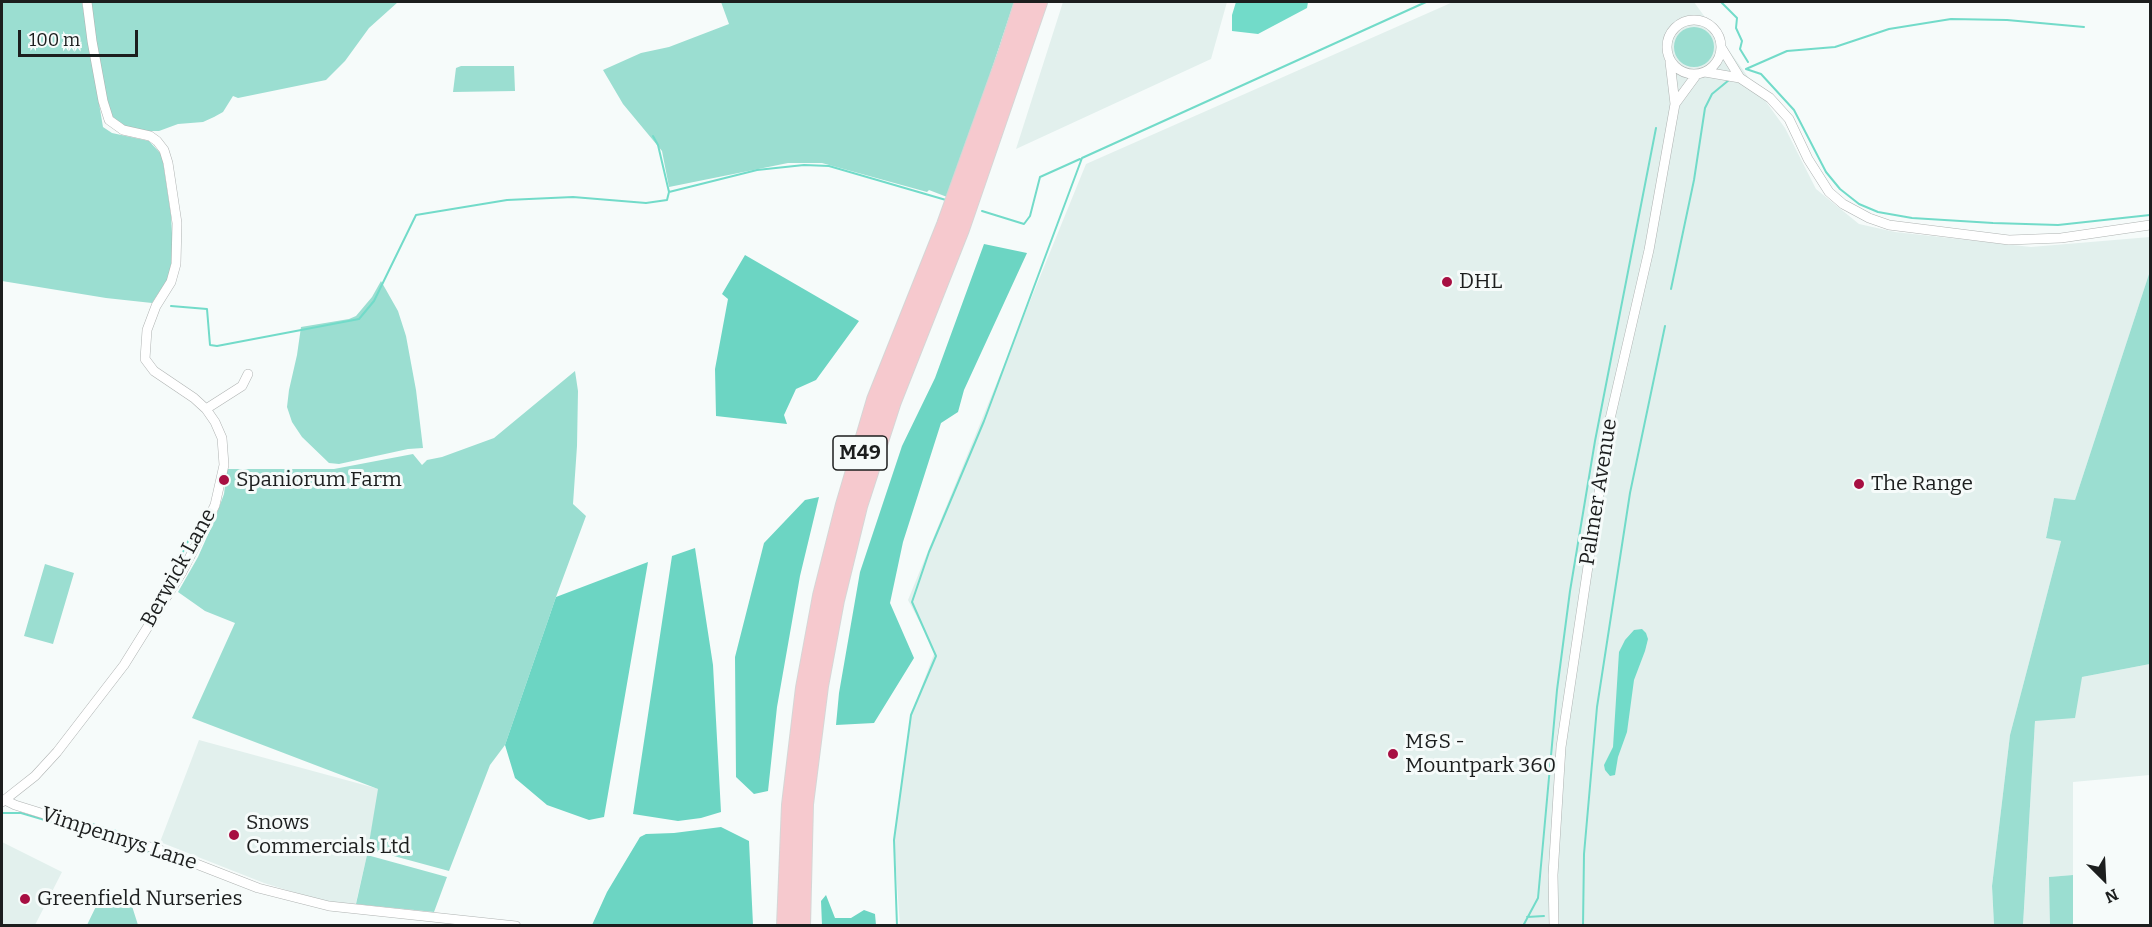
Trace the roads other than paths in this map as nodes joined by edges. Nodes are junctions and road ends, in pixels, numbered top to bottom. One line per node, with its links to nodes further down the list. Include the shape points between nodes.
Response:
1 (87, 2): 11 (street, Berwick Lane, via 109,120 123,130 157,141 168,164 177,223 176,264 147,330 145,358 154,371)
2 (1024, 2): 15 (highway, M49, via 946,225 876,400 842,516 805,688 791,805)
3 (1038, 2): 16 (highway, M49, via 960,229 892,401 858,506 819,686 804,804)
4 (1721, 46): 5 (street, via 1713,27 1704,21 1686,20 1676,25 1668,37); 6 (street, via 1716,62); 7 (street)
5 (1669, 59): 6 (street, via 1682,72); 8 (street)
6 (1701, 73): 7 (street); 8 (street, Palmer Avenue)
7 (1740, 78): 9 (street, via 1781,108 1830,192 1869,218 1900,226 2009,240 2061,238)
8 (1676, 104): 13 (street, Palmer Avenue, via 1649,250 1610,419 1578,621 1561,747)
9 (2151, 225)
10 (248, 374): 11 (street, via 242,387)
11 (206, 409): 12 (street, Berwick Lane, via 222,438 224,465 215,505 182,572 124,665 57,752)
12 (3, 801): 14 (street, Vimpennys Lane, via 163,851 258,888 329,906)
13 (1553, 925)
14 (516, 926)
15 (786, 926)
16 (801, 926)

